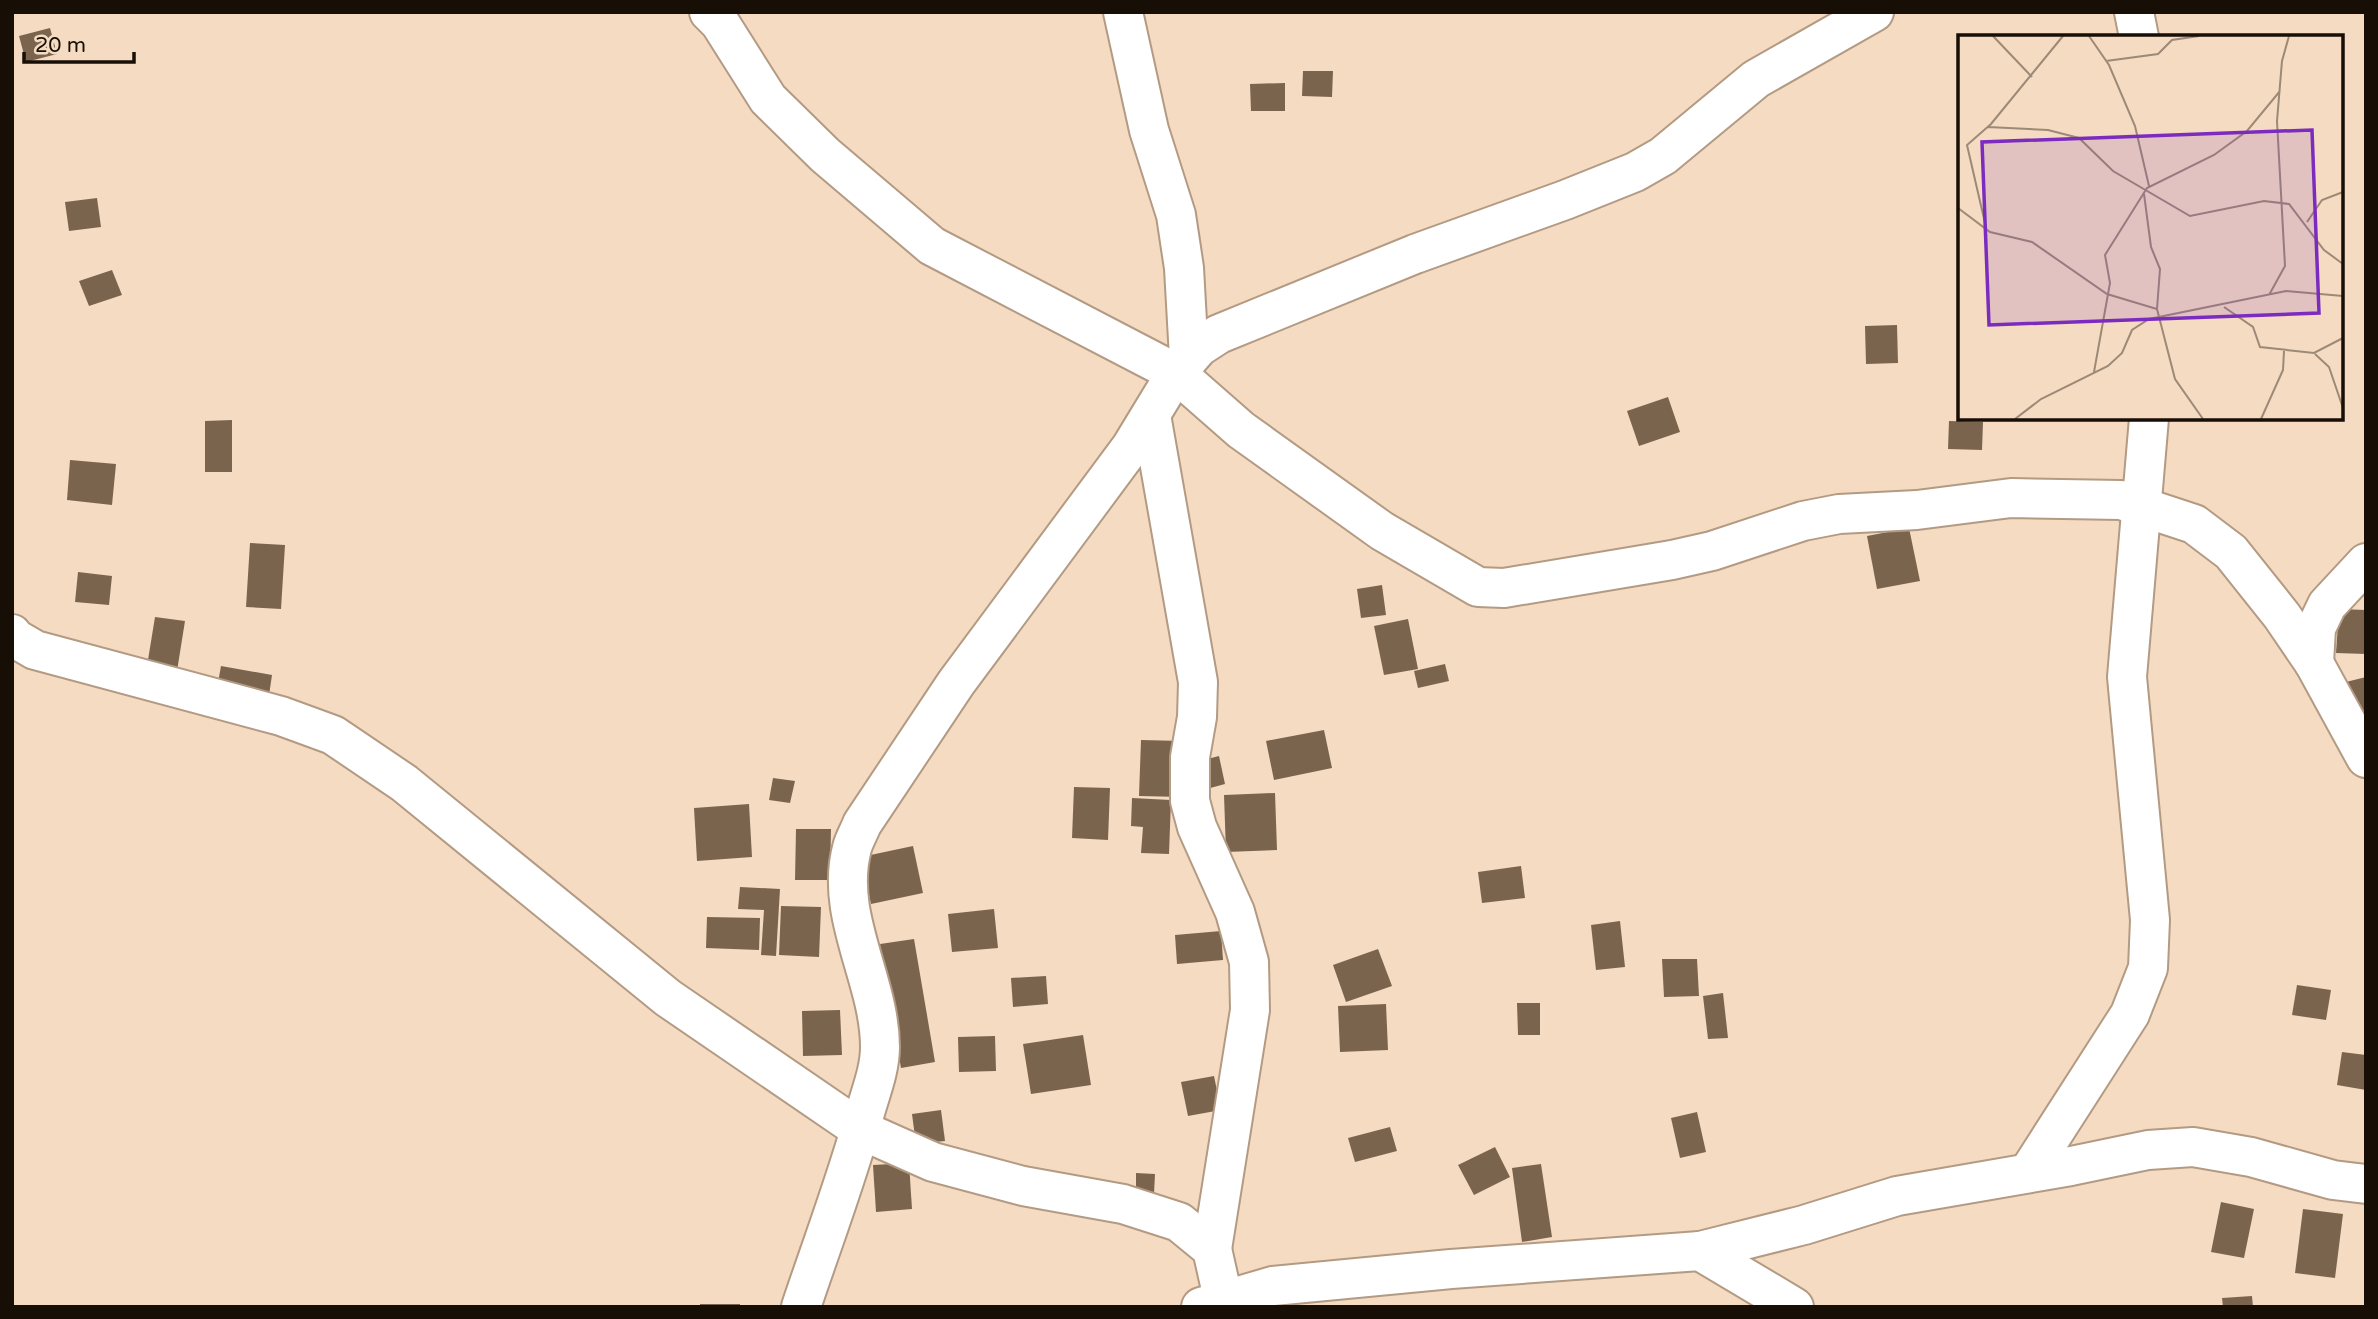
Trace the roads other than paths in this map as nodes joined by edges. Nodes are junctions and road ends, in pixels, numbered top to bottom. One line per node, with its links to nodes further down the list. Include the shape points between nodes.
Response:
1 (709, 12): 6 (street, via 768,99 825,155 932,246)
2 (1123, 12): 6 (street, via 1149,130 1176,215 1184,268)
3 (1874, 12): 6 (street, via 1756,79 1663,156 1634,172 1219,334)
4 (2134, 12): 5 (street)
5 (2139, 35)
6 (1182, 366): 7 (street); 9 (street, via 1241,430 1382,531 1478,587 1504,588 1672,560 1839,514 2011,498 2110,499)
7 (1151, 415): 14 (street, via 956,683 862,824 852,848 848,880 852,922 877,1005 880,1049); 17 (street, via 1198,682 1190,801 1235,912 1249,962 1250,1010)
8 (2149, 420): 9 (street)
9 (2142, 505): 12 (street, via 2194,524 2231,552); 15 (street, via 2127,677 2150,920 2148,968 2130,1014)
10 (2366, 563): 12 (street, via 2327,605 2316,628)
11 (12, 634): 14 (street, via 35,650 281,716 333,735 404,783 668,998)
12 (2314, 663): 13 (street)
13 (2366, 758)
14 (861, 1130): 17 (street, via 933,1162 1023,1186 1123,1204 1179,1222); 20 (street)
15 (2028, 1174): 16 (street, via 2148,1150 2193,1147); 18 (street, via 1897,1196)
16 (2366, 1184)
17 (1212, 1249): 19 (street)
18 (1700, 1251): 19 (street, via 1273,1286); 21 (street)
19 (1216, 1305)
20 (801, 1307)
21 (1794, 1307)

